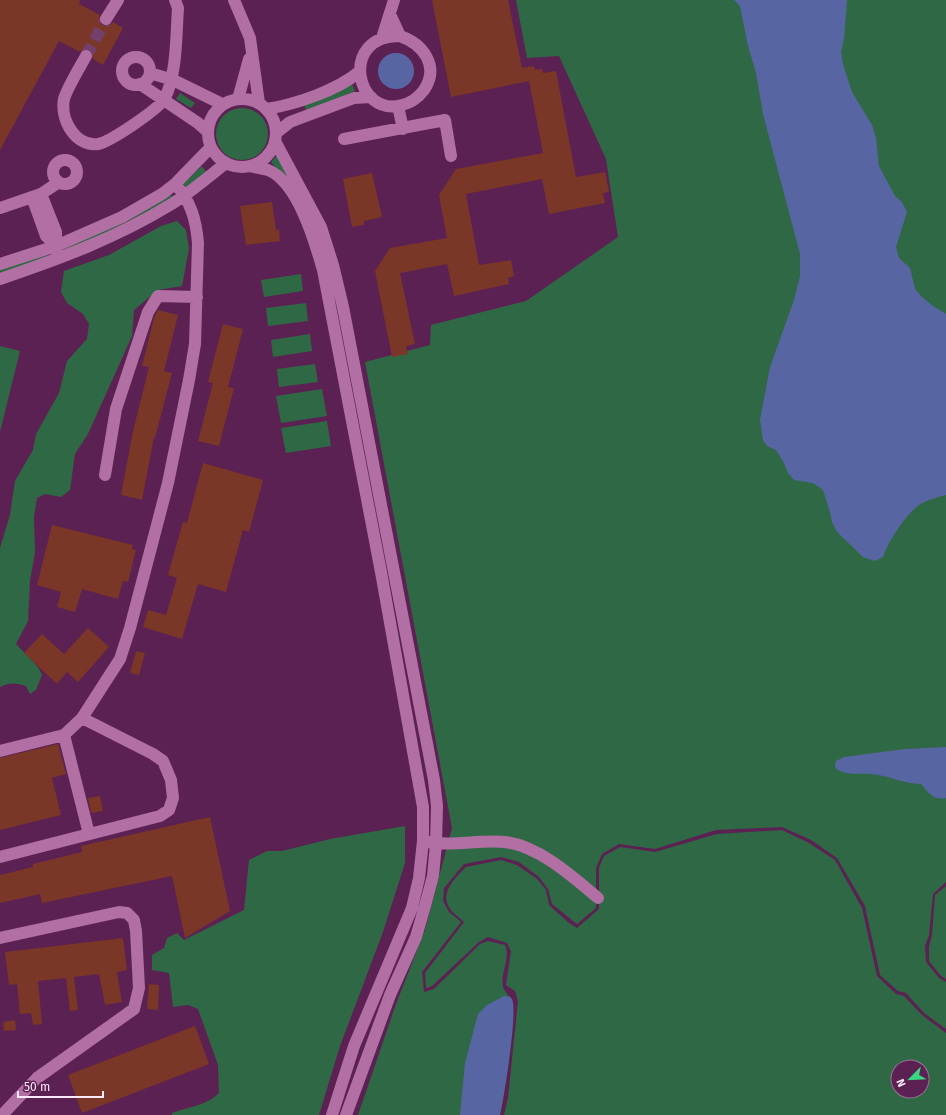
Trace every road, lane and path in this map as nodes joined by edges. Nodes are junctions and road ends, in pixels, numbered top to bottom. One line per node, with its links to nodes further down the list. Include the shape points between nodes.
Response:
1 (118, 0): 6 (lane)
2 (175, 0): 13 (lane, via 178,8)
3 (234, 0): 9 (lane, via 250,38)
4 (394, 0): 5 (lane)
5 (390, 14): 7 (lane); 8 (lane)
6 (106, 19)
7 (400, 36): 8 (lane); 20 (lane, via 412,40 423,49 429,62 430,74 427,86 420,96 410,103)
8 (382, 38): 11 (lane, via 368,48)
9 (250, 52): 16 (lane); 19 (lane)
10 (86, 56): 17 (lane, via 64,99 64,116 69,129 82,141 97,144 110,140)
11 (359, 72): 15 (lane, via 363,85); 19 (lane, via 347,82 283,106)
12 (150, 73): 13 (lane); 14 (lane, via 145,82); 14 (lane, via 148,64 142,58 132,57 124,61 121,70 124,79 131,84)
13 (173, 80): 17 (lane); 18 (lane)
14 (140, 84): 17 (lane)
15 (371, 97): 20 (lane, via 379,102); 23 (lane, via 354,98 290,122)
16 (238, 99): 18 (lane); 19 (lane, via 245,98)
17 (164, 100): 22 (lane)
18 (222, 104): 22 (lane, via 209,121)
19 (263, 106): 23 (lane, via 274,120)
20 (398, 106): 21 (lane)
21 (403, 129): 24 (lane); 26 (lane, via 445,120)
22 (208, 132): 25 (lane)
23 (276, 137): 28 (lane, via 272,150 266,157); 45 (lane, via 321,227 343,307 434,780 437,806)
24 (344, 139)
25 (210, 147): 27 (lane, via 214,154); 30 (lane)
26 (451, 156)
27 (226, 163): 28 (lane); 31 (lane)
28 (250, 166): 44 (lane, via 268,170 283,182 299,204 312,232 324,270 414,754 423,807)
29 (59, 182): 32 (lane)
30 (175, 184): 31 (lane); 34 (lane, via 122,217)
31 (185, 195): 35 (lane, via 130,228); 38 (lane, via 197,228)
32 (36, 196): 33 (lane); 34 (lane, via 46,236)
33 (0, 208)
34 (56, 246): 35 (lane); 36 (lane)
35 (61, 259): 37 (lane)
36 (0, 264)
37 (0, 279)
38 (197, 296): 39 (lane, via 158,296 148,312 116,409); 40 (lane, via 195,344 189,380 168,483 130,628 120,659)
39 (105, 475)
40 (82, 718): 41 (lane); 43 (lane, via 163,761 171,780 174,798 169,810 160,816)
41 (64, 735): 42 (lane); 43 (lane)
42 (0, 751)
43 (89, 834): 46 (lane)
44 (423, 841): 45 (lane); 50 (lane, via 419,878 412,908 354,1046)
45 (436, 844): 47 (lane, via 505,842 528,849 567,871); 51 (lane, via 433,876 416,937 390,995)
46 (0, 857)
47 (598, 898)
48 (0, 938): 49 (lane, via 119,912 127,913 134,920 136,931 139,988 134,1009 37,1078)
49 (2, 1115)
50 (332, 1115)
51 (346, 1115)

